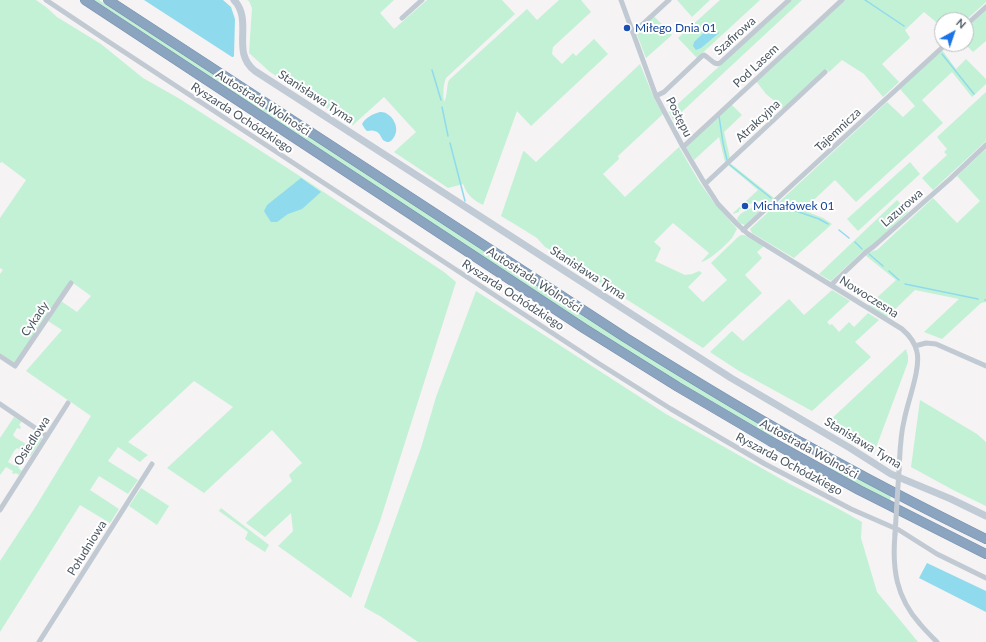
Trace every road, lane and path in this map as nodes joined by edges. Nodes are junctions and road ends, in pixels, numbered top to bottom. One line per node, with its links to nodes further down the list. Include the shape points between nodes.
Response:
1 (46, 0): 34 (street, Ryszarda Ochódzkiego, via 653,398 765,464 851,509 899,530 937,554)
2 (84, 0): 33 (highway, Autostrada Wolności, via 678,387 858,490)
3 (108, 0): 32 (highway, Autostrada Wolności, via 685,375 866,478)
4 (234, 0): 31 (street, Stanisława Tyma, via 243,18 243,54 254,71 731,378 891,474)
5 (422, 0): 11 (street)
6 (621, 0): 13 (street, Postępu)
7 (669, 0): 13 (street)
8 (789, 0): 16 (street, Szafirowa, via 720,64 715,64 704,55 664,92)
9 (842, 0): 18 (street, Pod Lasem)
10 (986, 7): 12 (street)
11 (402, 18)
12 (974, 18)
13 (633, 33): 16 (street, Postępu)
14 (937, 52): 20 (street, Tajemnicza)
15 (825, 72): 19 (street, Atrakcyjna)
16 (656, 96): 18 (street, Postępu)
17 (986, 145): 22 (street, Lazurowa)
18 (683, 147): 19 (street, Postępu)
19 (705, 184): 20 (street, Postępu, via 718,204)
20 (744, 230): 22 (street, Nowoczesna)
21 (71, 283): 24 (street, Cykady, via 15,366)
22 (831, 285): 23 (street, Nowoczesna, via 902,329)
23 (915, 346): 25 (street, via 936,344); 36 (street, bridge, via 917,367 903,423 894,534 894,567 901,594 911,613)
24 (0, 356)
25 (986, 366)
26 (68, 403): 28 (street, Osiedlowa)
27 (0, 404): 28 (street)
28 (47, 436): 30 (street, Osiedlowa)
29 (152, 464): 35 (street, Południowa)
30 (0, 510)
31 (986, 516)
32 (986, 539)
33 (986, 554)
34 (986, 578)
35 (39, 642)
36 (937, 642)

